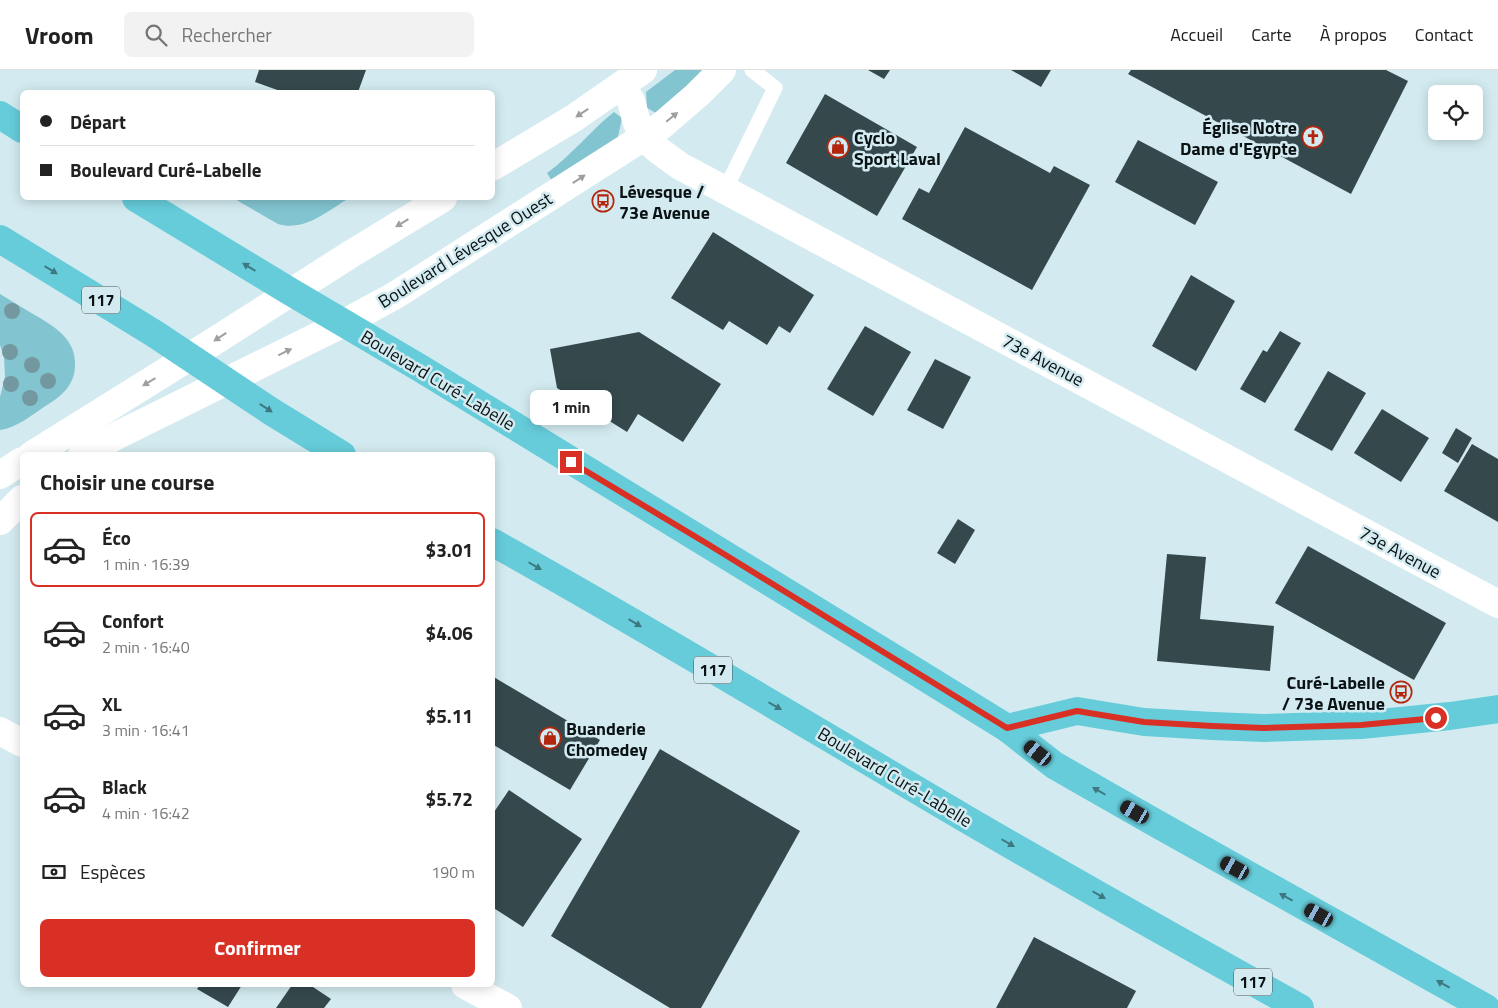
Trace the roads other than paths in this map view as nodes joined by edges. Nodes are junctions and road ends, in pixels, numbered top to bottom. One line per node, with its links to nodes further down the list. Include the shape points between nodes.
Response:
1 (722, 70): 6 (street, Boulevard Lévesque Ouest, one-way to 1, via 675,114)
2 (752, 70): 8 (lane, via 775,88)
3 (632, 78): 6 (street, 73e Avenue, via 631,100); 7 (street, one-way to 7, via 574,118)
4 (0, 115): 5 (main road)
5 (20, 128)
6 (644, 136): 8 (street, 73e Avenue, via 680,166); 13 (street, Boulevard Lévesque Ouest, one-way to 6, via 410,287)
7 (495, 165)
8 (726, 190): 24 (street, 73e Avenue)
9 (139, 200): 12 (main road, Boulevard Curé-Labelle, one-way to 9)
10 (440, 200): 12 (street, one-way to 12)
11 (0, 238): 14 (main road, 117, one-way to 14)
12 (291, 292): 13 (main road, Boulevard Curé-Labelle); 14 (street, one-way to 14)
13 (344, 323): 15 (street, Boulevard Lévesque Ouest, one-way to 13); 26 (main road, Boulevard Curé-Labelle)
14 (191, 356): 15 (main road, 117); 16 (street, one-way to 16)
15 (225, 381): 17 (street, Boulevard Lévesque Ouest); 18 (main road, 117, one-way to 18)
16 (37, 452)
17 (87, 452)
18 (337, 452)
19 (20, 462): 20 (street)
20 (0, 476)
21 (20, 501): 22 (street)
22 (0, 521)
23 (495, 544): 31 (main road, Boulevard Curé-Labelle / 117, one-way to 31, via 974,823)
24 (1498, 605)
25 (1498, 709): 26 (main road, via 1361,725 1264,728 1144,722 1077,711)
26 (1007, 728): 32 (main road, Boulevard Curé-Labelle, one-way to 26, via 1054,765)
27 (0, 731): 28 (street)
28 (20, 743)
29 (469, 987): 30 (street)
30 (508, 1008)
31 (1300, 1008)
32 (1486, 1008)

